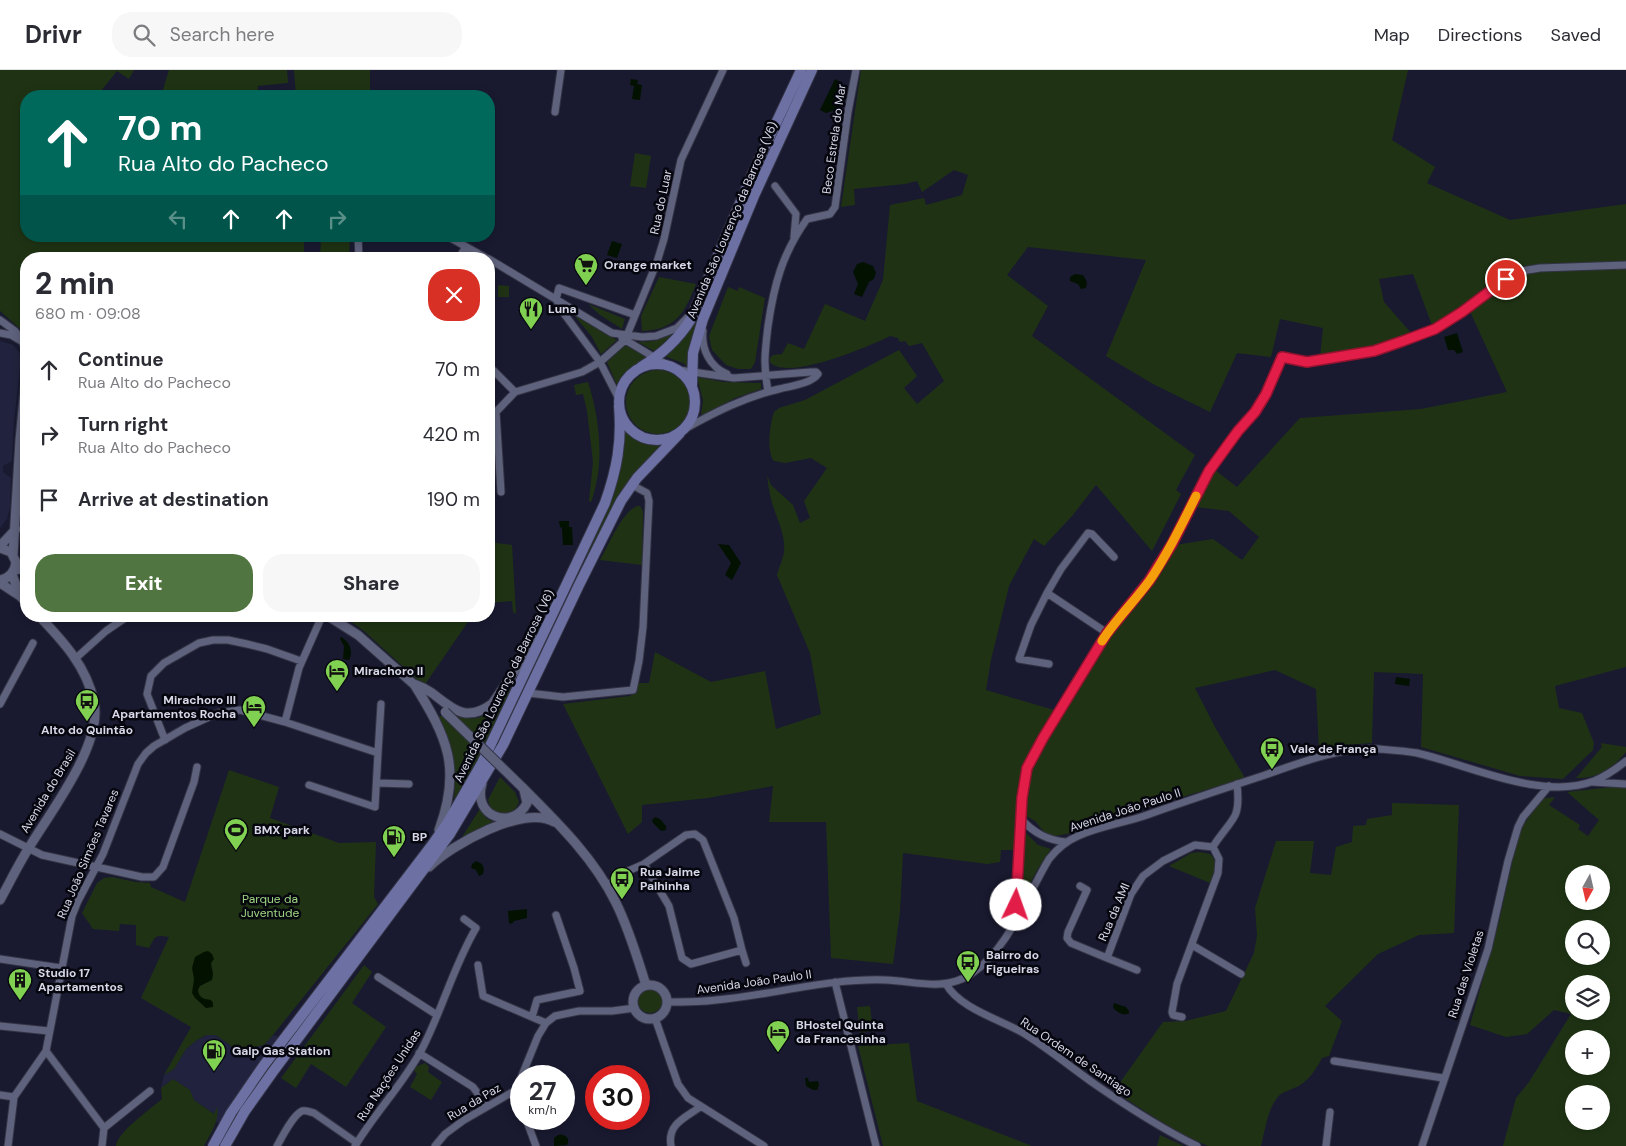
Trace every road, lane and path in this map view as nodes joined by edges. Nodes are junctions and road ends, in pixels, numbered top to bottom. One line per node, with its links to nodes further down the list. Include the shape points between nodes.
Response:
1 (561, 70): 6 (street)
2 (724, 70): 20 (street, Rua do Luar, via 681,160 664,239)
3 (801, 70): 18 (main road, Avenida São Lourenço da Barrosa (V6), via 754,170)
4 (812, 70): 19 (main road, Avenida São Lourenço da Barrosa (V6), via 754,196)
5 (855, 70): 9 (street, Beco Estrela do Mar, via 835,207 830,214)
6 (555, 112)
7 (775, 186): 8 (street)
8 (796, 214): 9 (street); 10 (street)
9 (806, 219): 10 (street)
10 (794, 237): 33 (street, via 781,264 773,294 764,360)
11 (457, 242): 12 (street)
12 (466, 247): 13 (street); 14 (street)
13 (463, 252)
14 (475, 252)
15 (495, 263): 17 (street)
16 (1626, 265): 59 (street, via 1522,271 1442,325 1403,341 1374,351 1307,362 1282,357 1266,394 1209,471 1149,581)
17 (556, 299): 20 (street, via 559,288); 24 (street); 27 (street)
18 (698, 305): 24 (street, via 677,328 656,336); 26 (main road, Avenida São Lourenço da Barrosa (V6), via 684,330)
19 (705, 314): 31 (main road, Avenida São Lourenço da Barrosa (V6), via 695,342); 34 (street, via 703,346 714,366)
20 (635, 316): 24 (street, Rua do Luar)
21 (0, 320): 23 (street)
22 (0, 333): 25 (street, via 12,335)
23 (20, 338)
24 (626, 338): 26 (street); 27 (street)
25 (20, 341)
26 (656, 358): 28 (street); 29 (main road, Avenida São Lourenço da Barrosa (V6))
27 (600, 362): 37 (street, via 582,372); 38 (street)
28 (667, 365): 29 (main road); 30 (main road)
29 (641, 368): 38 (main road, Avenida São Lourenço da Barrosa (V6), via 626,380)
30 (679, 370): 31 (street); 35 (main road)
31 (692, 371): 34 (street); 35 (main road, Avenida São Lourenço da Barrosa (V6))
32 (495, 372): 37 (street)
33 (765, 376): 34 (street); 36 (street); 36 (street, via 818,374 808,381)
34 (734, 378)
35 (692, 385): 39 (main road, Avenida São Lourenço da Barrosa (V6), via 696,405 692,418)
36 (768, 391): 39 (street, via 739,401)
37 (515, 392): 42 (street, via 496,412)
38 (619, 402): 39 (main road, via 626,424 642,437 661,440); 58 (main road, Avenida São Lourenço da Barrosa (V6), via 620,449 614,478)
39 (682, 431): 41 (main road, Avenida São Lourenço da Barrosa (V6))
40 (20, 440): 43 (street)
41 (632, 485): 65 (main road, Avenida São Lourenço da Barrosa (V6), via 609,523); 65 (street, via 647,493 649,502 643,627 633,690 563,697)
42 (502, 492)
43 (16, 529): 44 (street); 45 (street)
44 (0, 547): 45 (street)
45 (14, 557): 47 (street); 49 (street)
46 (1114, 557): 52 (street, via 1088,532)
47 (20, 560)
48 (20, 570): 49 (street)
49 (13, 572): 50 (street); 51 (street)
50 (0, 581): 53 (street)
51 (20, 591)
52 (1047, 593): 59 (street); 63 (street, via 1019,659)
53 (20, 597)
54 (44, 622): 61 (street, Avenida do Brasil)
55 (119, 622): 61 (street)
56 (319, 622): 62 (street)
57 (337, 622): 64 (street, via 358,635)
58 (549, 622): 64 (street, via 492,704 483,710 472,714 450,708); 85 (main road, Avenida São Lourenço da Barrosa (V6), via 482,763)
59 (1107, 633): 82 (street, via 1027,768)
60 (33, 643): 66 (street)
61 (76, 658): 88 (street, Avenida do Brasil, via 95,704 91,741)
62 (301, 661): 68 (street); 69 (street, via 267,648 213,640 199,643 164,663 151,676 147,694)
63 (1049, 664)
64 (414, 684): 81 (street, bridge); 85 (street, via 438,725 449,759 450,792)
65 (528, 693): 73 (main road, Avenida São Lourenço da Barrosa (V6))
66 (0, 704)
67 (382, 704): 70 (street)
68 (285, 722): 69 (street, Rua João Simões Tavares, via 229,710 218,712); 70 (street, Rua João Simões Tavares)
69 (165, 740): 90 (street, Rua João Simões Tavares, via 146,753 138,764)
70 (378, 753): 75 (street)
71 (1626, 761): 74 (street)
72 (197, 767): 90 (street, via 163,867 157,874 149,878)
73 (483, 780): 81 (street, via 479,792 481,804 493,816 501,818 524,809 527,803); 91 (main road, Avenida São Lourenço da Barrosa (V6))
74 (1592, 782): 78 (street); 80 (street, Avenida João Paulo II)
75 (377, 783): 76 (street); 79 (street, via 375,807)
76 (408, 784)
77 (1237, 784): 80 (street, Avenida João Paulo II, via 1308,760 1342,752 1378,749 1416,753 1501,778); 86 (street, Avenida João Paulo II); 87 (street, via 1236,815)
78 (1626, 784)
79 (309, 786)
80 (1549, 786): 124 (street, Rua das Violetas, via 1518,827 1488,949)
81 (522, 787): 83 (street)
82 (1021, 819): 86 (street, via 1043,836); 96 (street)
83 (565, 831): 91 (street, via 545,818 532,817 510,823 456,846); 92 (street)
84 (0, 834): 88 (street)
85 (437, 838): 137 (main road, Avenida São Lourenço da Barrosa (V6), via 264,1065)
86 (1066, 842): 96 (street, Avenida João Paulo II, via 1049,859)
87 (1212, 847): 98 (street, via 1219,859 1218,873); 100 (street, Rua da AMI, via 1195,845 1163,861 1143,876 1131,894)
88 (28, 849): 90 (street); 94 (street, Avenida do Brasil)
89 (644, 864): 92 (street); 99 (street, via 669,906 682,958 690,964); 99 (street, via 686,835 695,834 703,840 734,918)
90 (96, 868): 104 (street, Rua João Simões Tavares, via 72,916)
91 (419, 878): 138 (main road, Avenida São Lourenço da Barrosa (V6), via 272,1072)
92 (606, 886): 110 (street, via 630,933)
93 (1080, 886): 100 (street, Rua da AMI, via 1087,890 1067,938 1071,943)
94 (0, 900)
95 (556, 915): 114 (street, via 580,991 537,1000)
96 (1016, 918): 109 (street, Avenida João Paulo II, via 988,960 970,975)
97 (464, 920): 113 (street, Rua Nações Unidas, via 476,928)
98 (1192, 945): 106 (street); 115 (street, via 1177,984 1172,1012)
99 (742, 950): 102 (street)
100 (1107, 958): 105 (street, Rua da AMI)
101 (0, 959): 104 (street)
102 (746, 963)
103 (478, 965): 114 (street, via 483,996)
104 (62, 968): 119 (street, Rua João Simões Tavares)
105 (1137, 970)
106 (1241, 974)
107 (378, 977): 113 (street)
108 (835, 982): 109 (street, Avenida João Paulo II, via 886,980); 111 (street, Avenida João Paulo II, via 716,1000); 144 (street)
109 (946, 984): 145 (street, Rua Ordem de Santiago, via 964,1002 1024,1034 1098,1086)
110 (646, 985): 111 (street, via 662,989); 112 (street, via 635,994)
111 (667, 1002): 116 (street, via 664,1012)
112 (635, 1008): 116 (street, via 638,1014); 117 (street, via 565,1013)
113 (437, 1015): 121 (street, Rua Nações Unidas)
114 (532, 1017): 117 (street)
115 (1182, 1017)
116 (655, 1018): 130 (street, via 678,1084)
117 (546, 1023): 123 (street, Rua da Paz)
118 (0, 1026): 119 (street)
119 (49, 1031): 120 (street, Rua João Simões Tavares)
120 (46, 1051): 128 (street, Rua João Simões Tavares); 132 (street)
121 (419, 1053): 129 (street, via 473,1087); 134 (street, Rua Nações Unidas)
122 (1334, 1061): 124 (street)
123 (526, 1065)
124 (1443, 1078): 147 (street, Rua das Violetas)
125 (150, 1091): 132 (street)
126 (510, 1093): 129 (street, Rua da Paz)
127 (0, 1095): 128 (street)
128 (14, 1096): 135 (street, Rua João Simões Tavares)
129 (487, 1106): 140 (street, Rua da Paz, via 445,1134)
130 (700, 1108): 142 (street, via 672,1128); 143 (street)
131 (1330, 1112): 146 (street)
132 (104, 1128): 136 (street)
133 (530, 1130): 141 (street)
134 (356, 1144): 139 (street, via 314,1113 306,1111 294,1118)
135 (8, 1146)
136 (102, 1146)
137 (213, 1146)
138 (225, 1146)
139 (277, 1146)
140 (435, 1146)
141 (536, 1146)
142 (671, 1146)
143 (764, 1146)
144 (876, 1146)
145 (1197, 1146)
146 (1326, 1146)
147 (1422, 1146)

